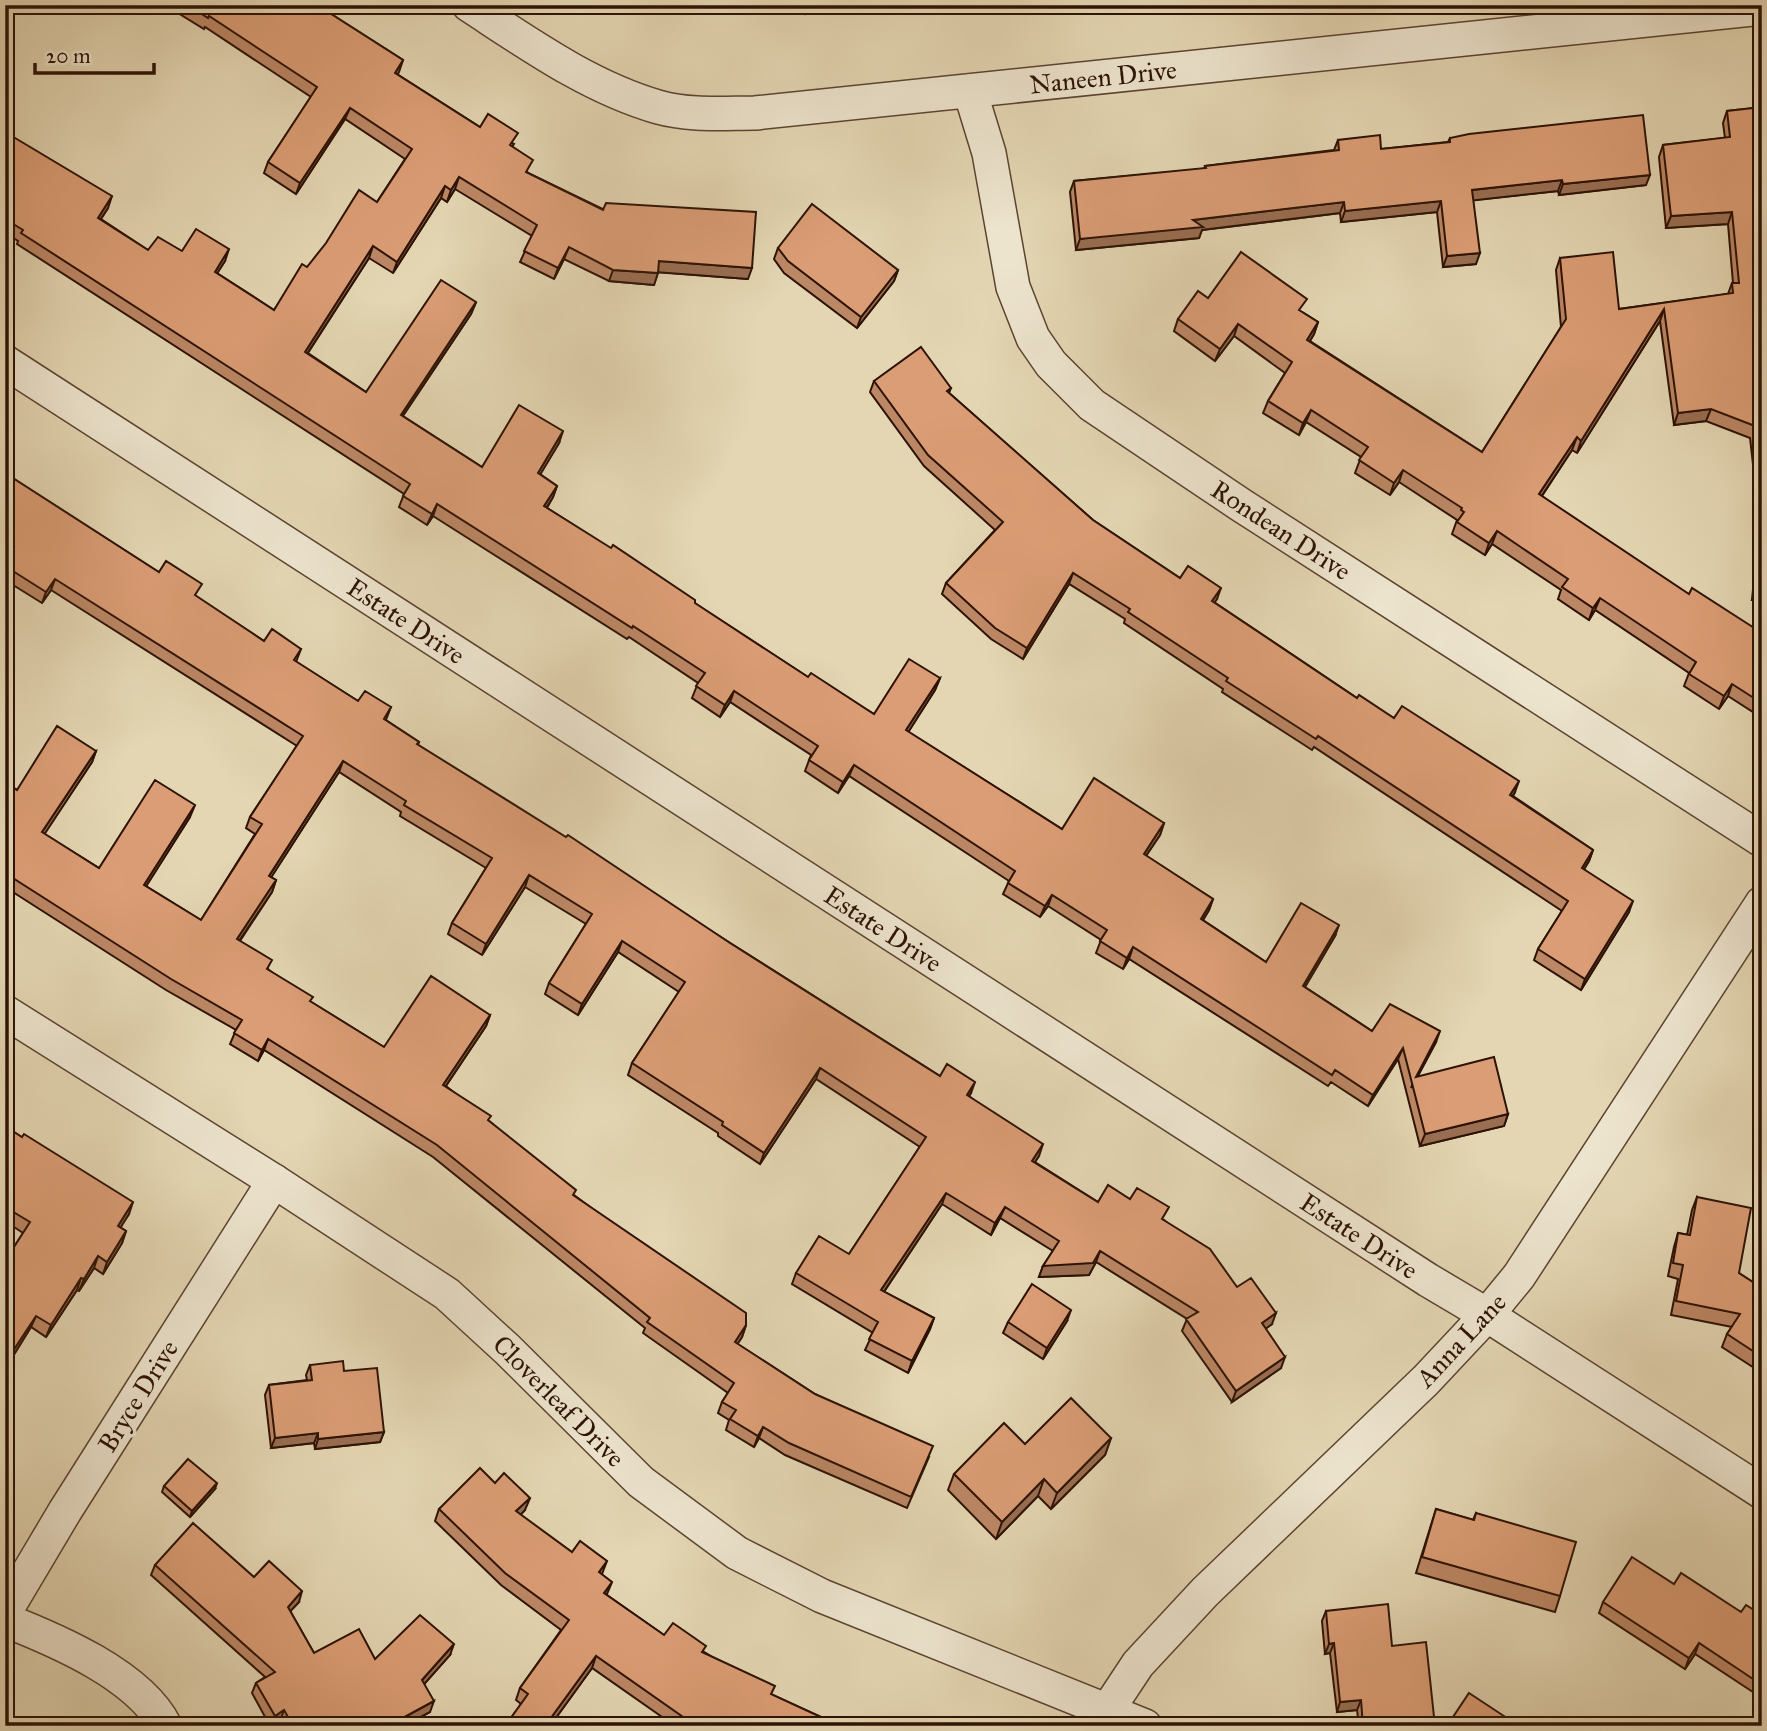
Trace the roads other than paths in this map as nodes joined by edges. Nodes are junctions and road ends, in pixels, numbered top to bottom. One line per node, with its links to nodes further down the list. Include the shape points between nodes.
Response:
1 (469, 5): 3 (street, Naneen Drive, via 598,84 659,107 697,113 755,113)
2 (1762, 8): 3 (street, Naneen Drive)
3 (970, 91): 5 (street, Rondean Drive, via 989,153 1013,287 1033,338 1051,364 1092,405)
4 (5, 362): 9 (street, Estate Drive)
5 (1762, 840)
6 (1762, 903): 9 (street, Anna Lane, via 1527,1265)
7 (5, 1012): 8 (street, Cloverleaf Drive)
8 (274, 1181): 11 (street, Bryce Drive); 13 (street, Cloverleaf Drive, via 447,1294 641,1482 737,1553 822,1596)
9 (1487, 1315): 10 (street, Estate Drive); 13 (street, Anna Lane, via 1426,1380 1205,1592 1138,1664)
10 (1762, 1492)
11 (5, 1612)
12 (5, 1620): 14 (street, via 51,1638 109,1670 146,1700)
13 (1102, 1717): 15 (street, Cloverleaf Drive)
14 (164, 1726)
15 (1145, 1726)

